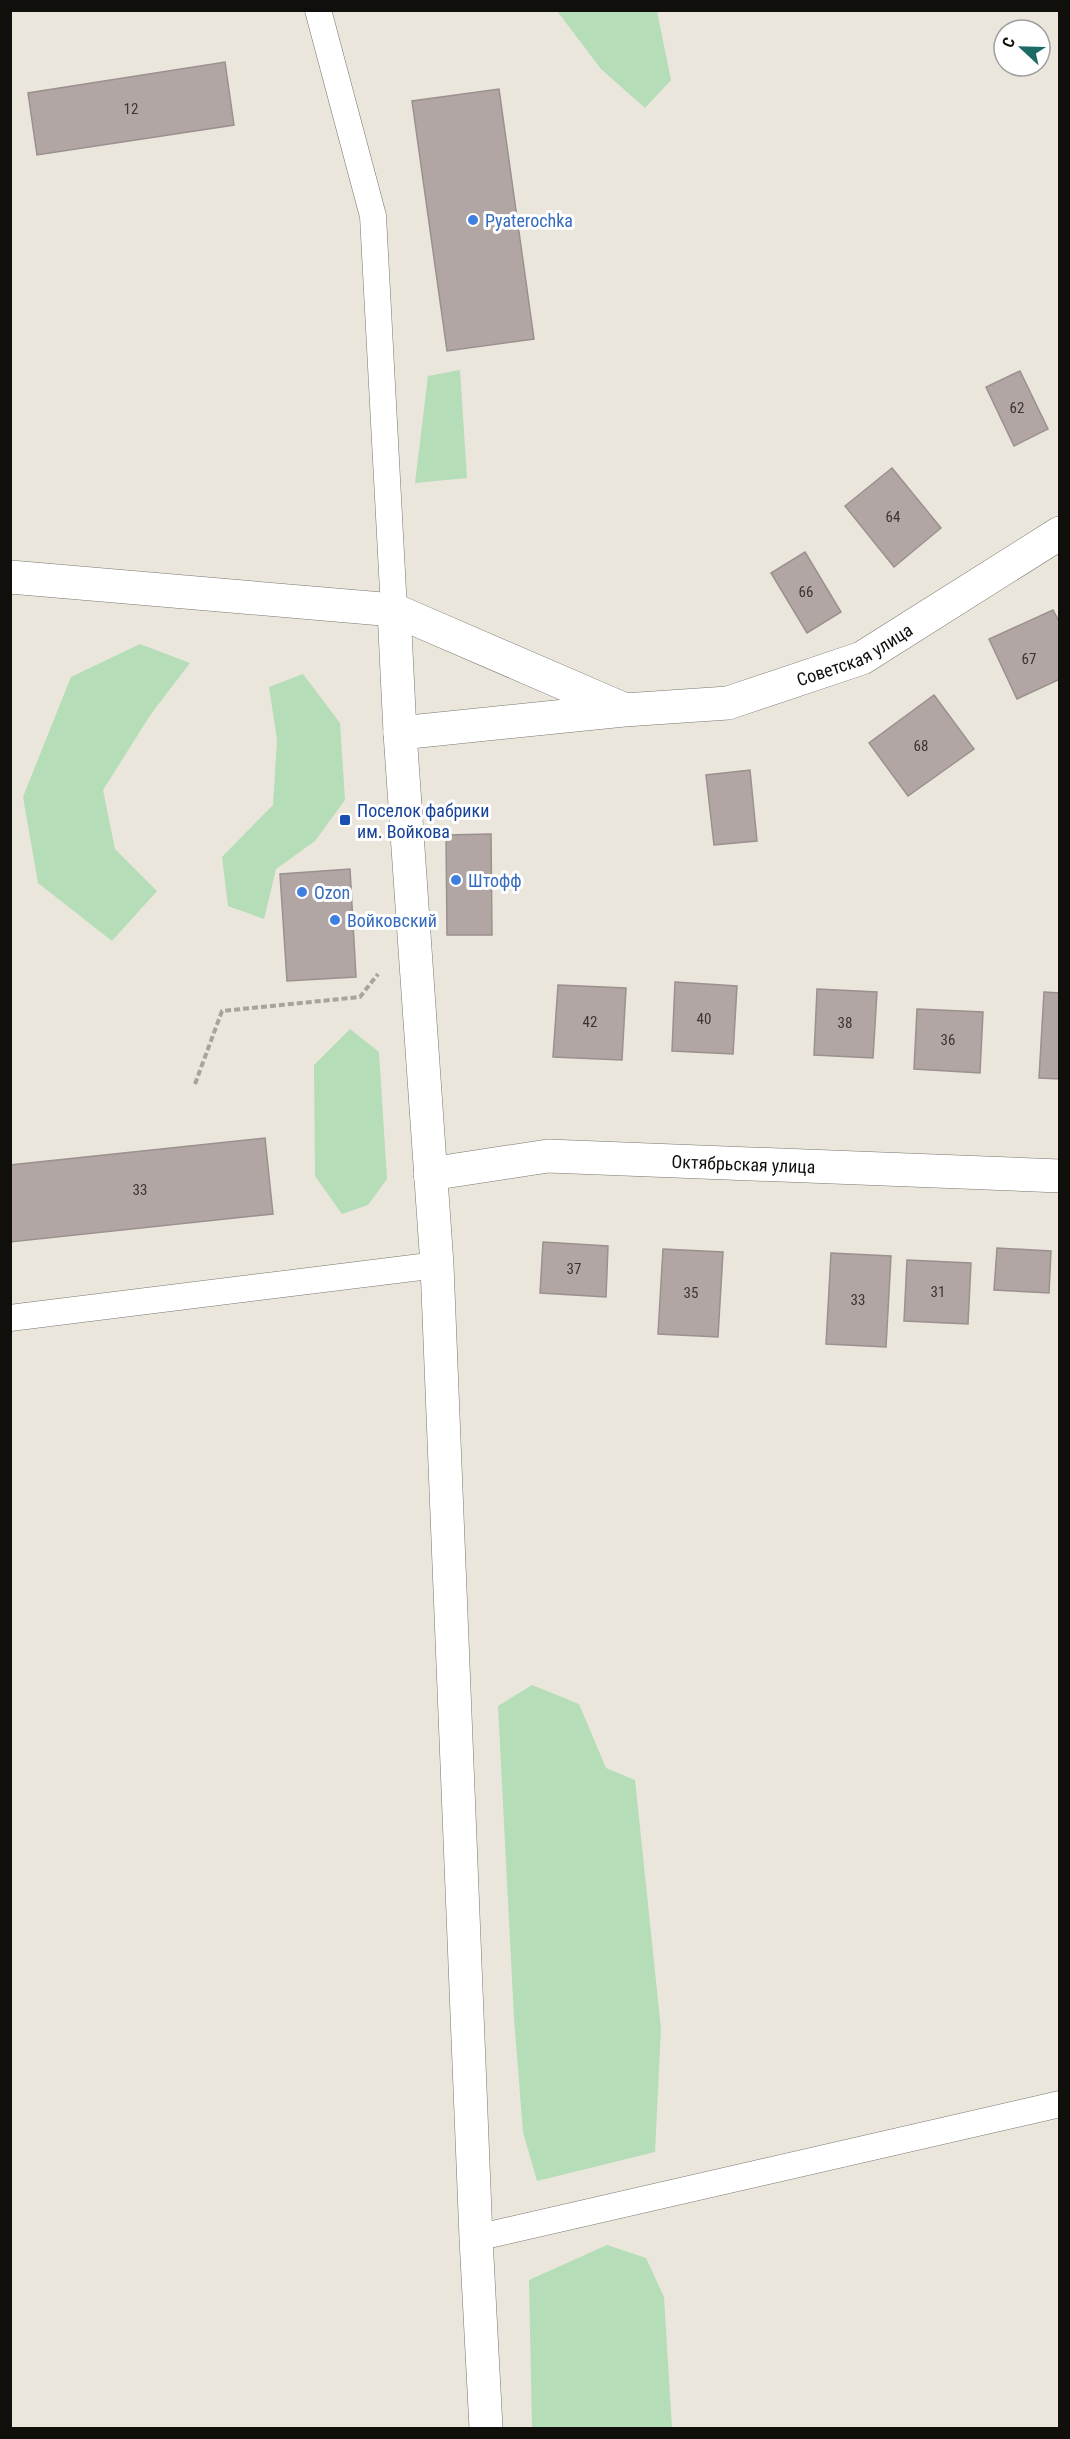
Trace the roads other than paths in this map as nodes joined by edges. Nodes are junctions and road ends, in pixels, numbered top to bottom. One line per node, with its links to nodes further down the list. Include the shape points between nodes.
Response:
1 (318, 10): 4 (lane, via 373,216)
2 (1059, 533): 5 (street, Советская улица, via 862,658 728,703)
3 (12, 571): 4 (street, Советская улица)
4 (394, 610): 5 (street, Советская улица); 6 (street)
5 (624, 710): 6 (street, Советская улица)
6 (400, 733): 7 (street)
7 (430, 1174): 8 (street, Октябрьская улица, via 548,1156); 9 (street)
8 (1059, 1176)
9 (437, 1265): 10 (lane); 12 (street)
10 (10, 1318)
11 (1059, 2104): 12 (lane)
12 (476, 2238): 13 (street)
13 (486, 2428)

